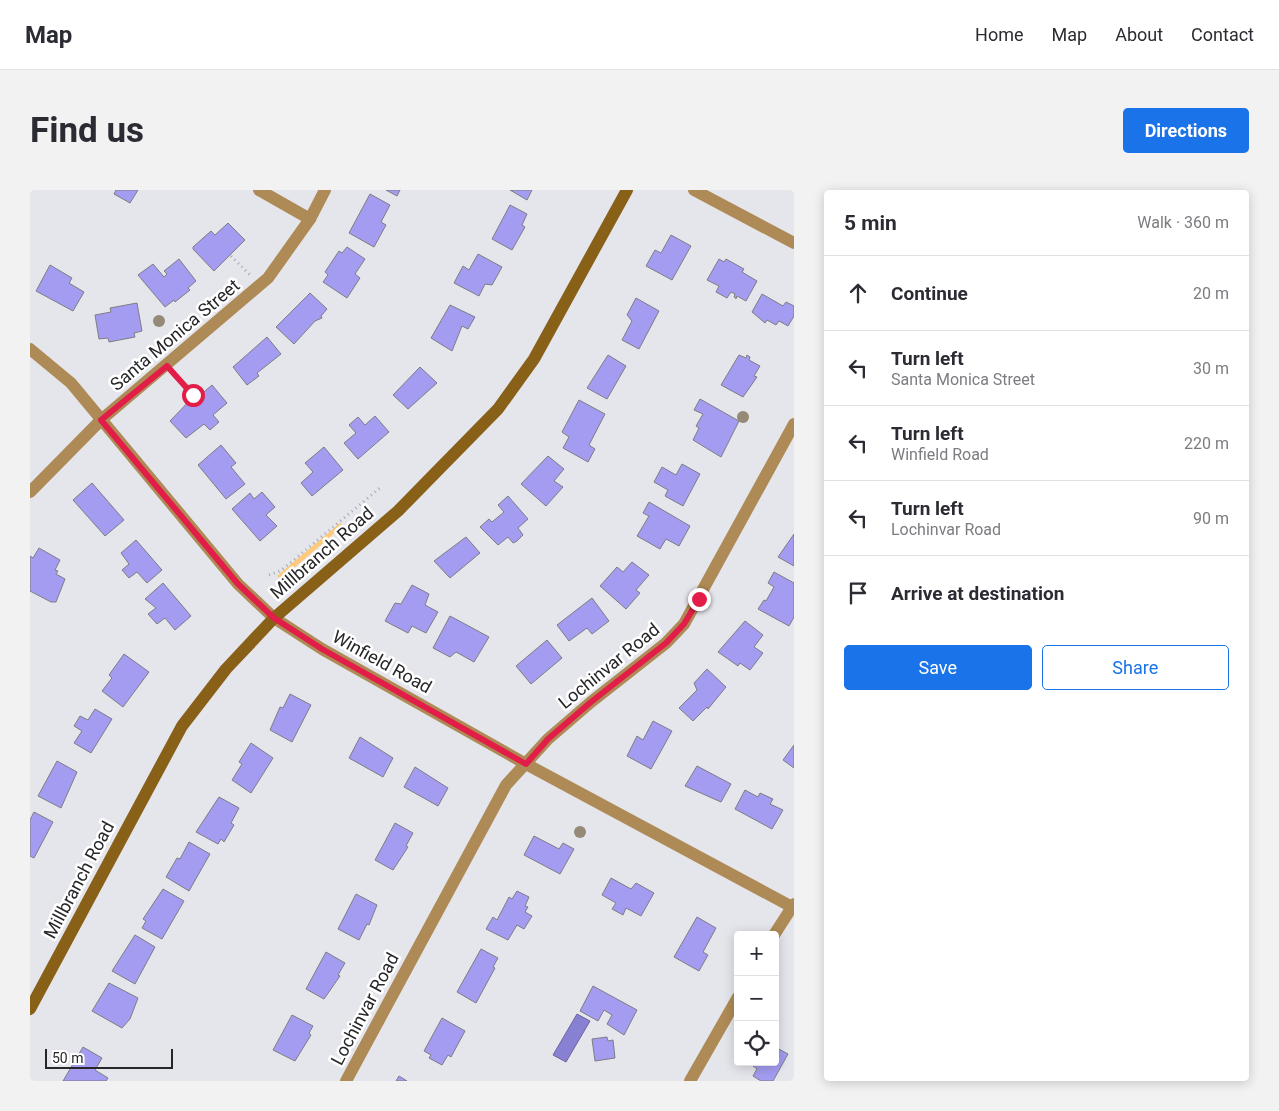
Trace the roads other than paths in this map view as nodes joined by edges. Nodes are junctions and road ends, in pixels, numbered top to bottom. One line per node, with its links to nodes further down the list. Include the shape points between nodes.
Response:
1 (259, 190): 5 (street)
2 (325, 190): 5 (street, Santa Monica Street)
3 (626, 190): 11 (main road, Millbranch Road, via 534,359 498,409 398,511)
4 (694, 190): 6 (street)
5 (310, 219): 8 (street, Santa Monica Street, via 283,260 260,286)
6 (794, 243)
7 (30, 349): 8 (street, Winfield Road, via 71,383)
8 (101, 420): 10 (street, Santa Monica Street); 11 (street, Winfield Road, via 238,584)
9 (794, 424): 12 (street, Lochinvar Road, via 684,624 666,643 548,739)
10 (30, 492)
11 (274, 618): 12 (street, Winfield Road, via 322,649); 16 (main road, Millbranch Road, via 226,669 182,726)
12 (526, 764): 13 (street, Winfield Road); 17 (street, Lochinvar Road, via 506,785)
13 (793, 907): 14 (street)
14 (777, 931)
15 (734, 1004): 18 (street)
16 (30, 1009)
17 (346, 1081)
18 (690, 1081)

